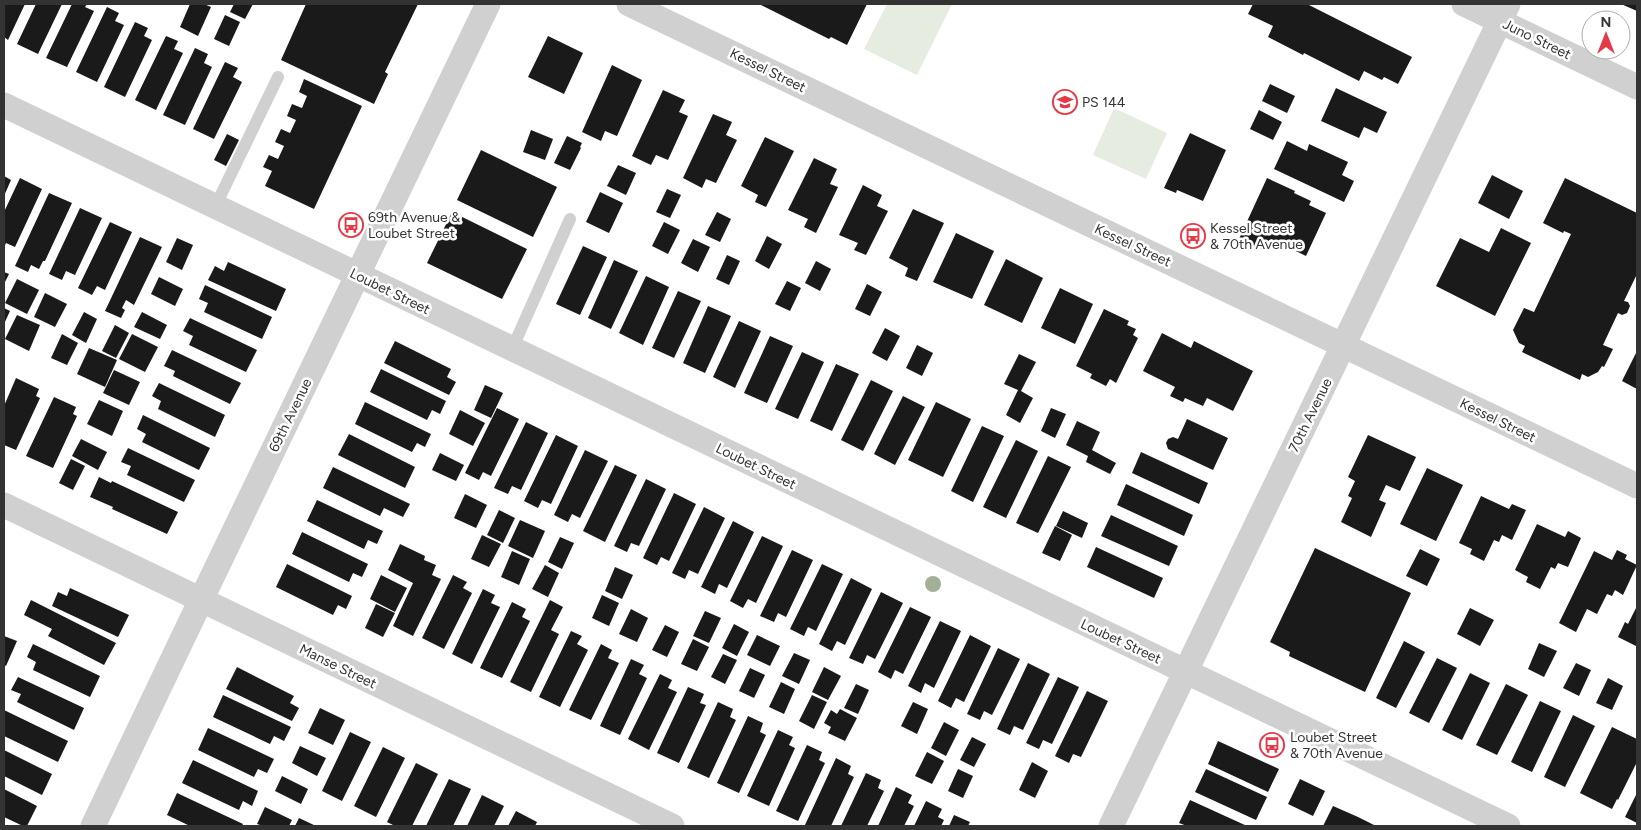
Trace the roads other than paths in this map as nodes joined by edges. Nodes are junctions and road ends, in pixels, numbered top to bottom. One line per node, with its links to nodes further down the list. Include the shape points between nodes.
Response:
1 (488, 4): 10 (street, 69th Avenue)
2 (629, 4): 11 (street, Kessel Street)
3 (1464, 4): 4 (street, Juno Street)
4 (1504, 12): 6 (street, Juno Street); 11 (street, 70th Avenue)
5 (278, 77): 8 (lane)
6 (1637, 87)
7 (4, 106): 8 (street, Loubet Street)
8 (215, 207): 10 (street, Loubet Street)
9 (570, 219): 12 (lane)
10 (358, 276): 12 (street, Loubet Street); 15 (street, 69th Avenue)
11 (1343, 346): 13 (street, Kessel Street); 16 (street, 70th Avenue)
12 (512, 349): 16 (street, Loubet Street)
13 (1637, 486)
14 (4, 505): 15 (street, Manse Street)
15 (201, 600): 17 (street, 69th Avenue); 18 (street, Manse Street)
16 (1185, 671): 19 (street, 70th Avenue); 20 (street, Loubet Street)
17 (93, 826)
18 (672, 826)
19 (1111, 826)
20 (1508, 826)

